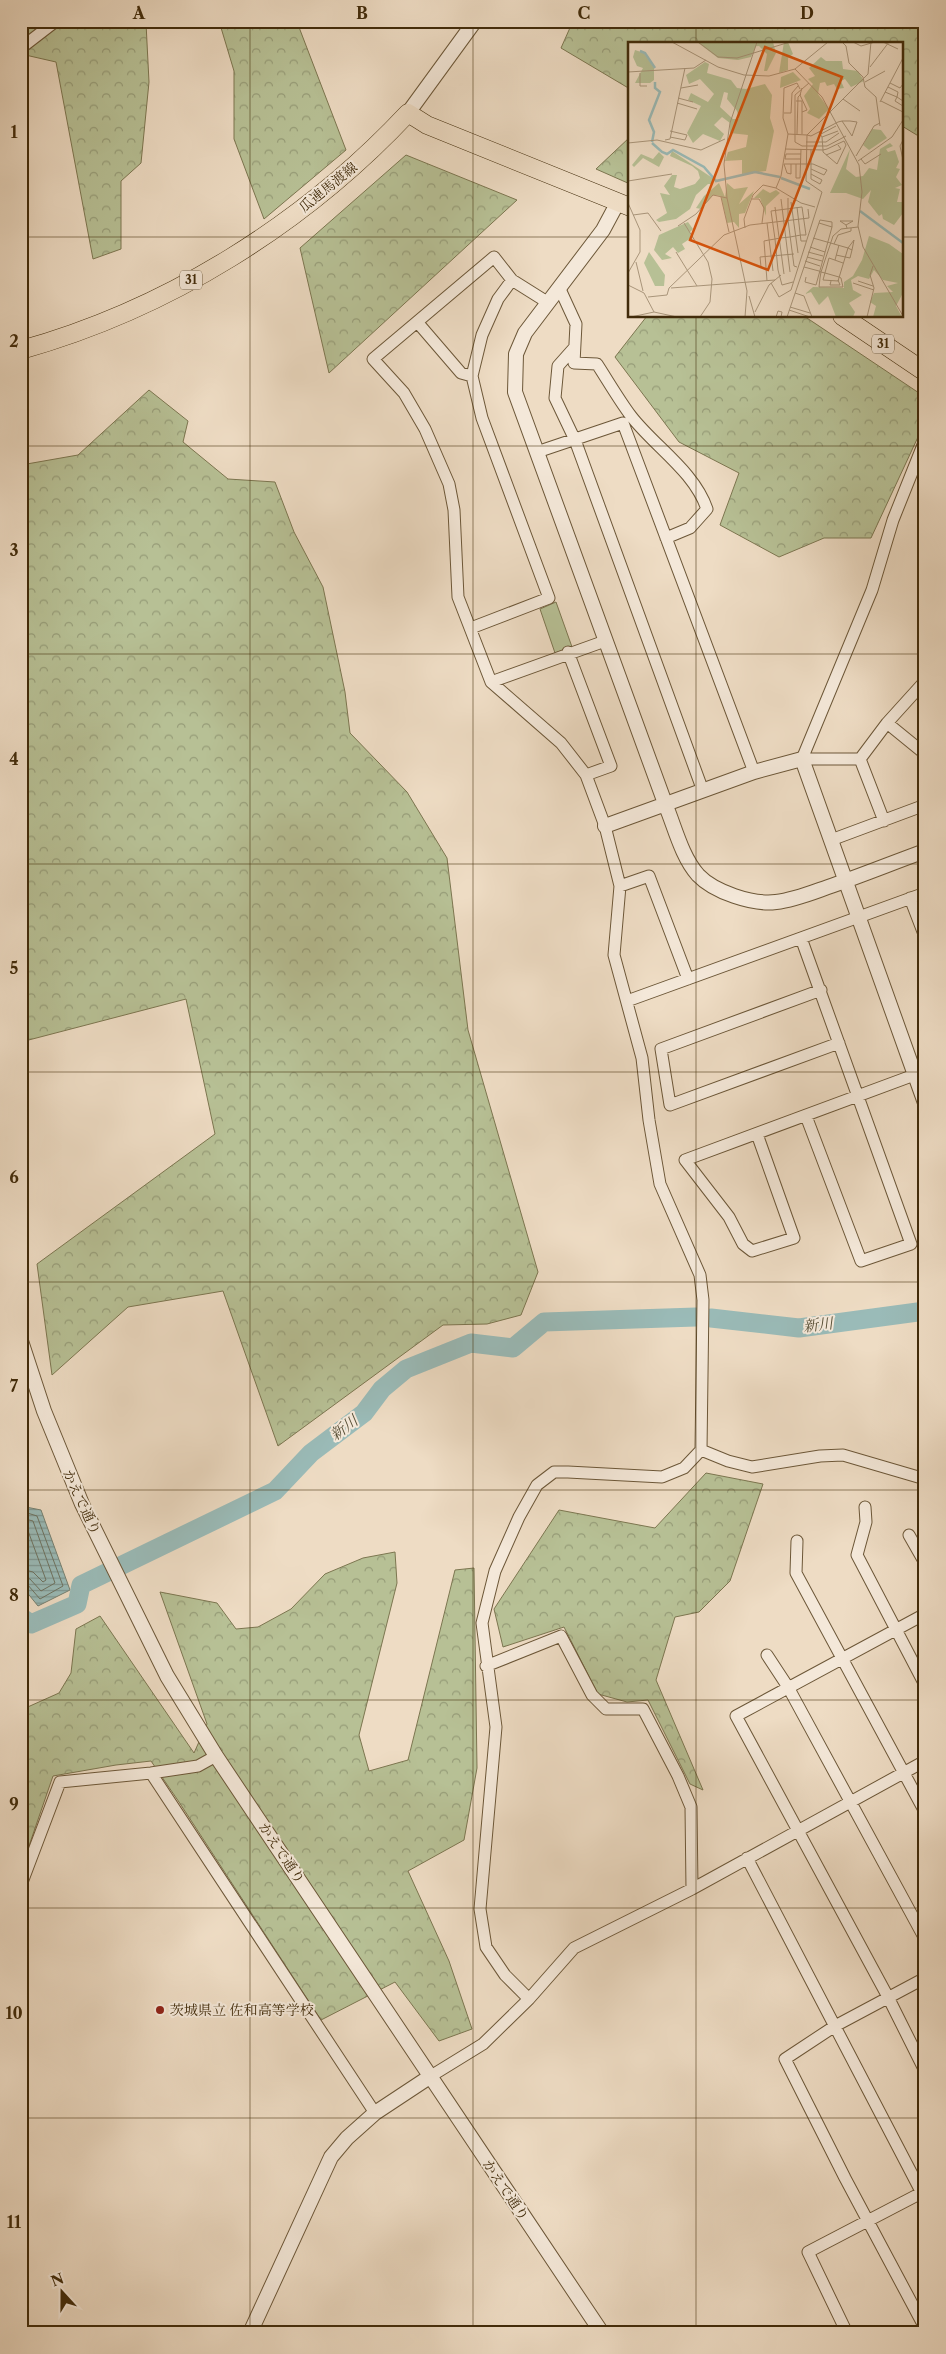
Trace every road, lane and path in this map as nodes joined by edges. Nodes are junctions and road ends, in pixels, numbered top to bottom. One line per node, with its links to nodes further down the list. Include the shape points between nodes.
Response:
1 (56, 21): 3 (street)
2 (475, 21): 4 (street)
3 (21, 48)
4 (408, 113): 5 (main road, via 432,127); 12 (main road, 瓜連馬渡線 / 31, via 323,192 268,234 219,265 121,314)
5 (624, 204): 7 (street)
6 (512, 280): 8 (street); 10 (street, via 494,257); 14 (street, via 498,299 482,335)
7 (559, 287): 8 (street); 11 (street, via 576,324)
8 (547, 302): 17 (street, via 525,333 516,354 515,392)
9 (845, 318): 13 (main road, 31)
10 (418, 323): 14 (street, via 461,373); 19 (street, via 373,360 404,393 425,429 448,484 454,510 458,597)
11 (574, 348): 15 (street, via 558,366 555,398); 18 (street, via 574,363 597,364 632,417 702,496 707,509 690,528)
12 (21, 350)
13 (925, 372)
14 (472, 376): 19 (street, via 482,418 549,598)
15 (575, 440): 17 (street); 18 (street, via 623,423); 30 (street)
16 (925, 440): 26 (street, via 893,520 872,590)
17 (537, 452): 20 (street)
18 (666, 538): 28 (street)
19 (471, 628): 23 (street)
20 (605, 641): 21 (street); 32 (street)
21 (568, 652): 23 (street); 29 (street, via 612,766)
22 (925, 681): 24 (street)
23 (491, 682): 29 (street, via 561,742)
24 (887, 723): 25 (street); 27 (street)
25 (925, 754)
26 (802, 759): 27 (street); 28 (street); 35 (street)
27 (860, 759): 33 (street)
28 (754, 772): 30 (street)
29 (586, 775): 34 (street)
30 (703, 791): 32 (street)
31 (925, 805): 33 (street)
32 (666, 806): 34 (street); 37 (street, via 686,855 699,875 733,895 775,902)
33 (884, 821): 35 (street)
34 (605, 826): 38 (street)
35 (831, 840): 37 (street)
36 (925, 851): 37 (street)
37 (846, 880): 41 (street)
38 (620, 886): 44 (street, via 649,876); 46 (street, via 614,955)
39 (925, 893): 40 (street)
40 (910, 898): 41 (street); 42 (street)
41 (858, 916): 43 (street); 48 (street)
42 (925, 937)
43 (801, 938): 44 (street); 45 (street)
44 (688, 979): 46 (street)
45 (821, 990): 47 (street); 47 (street, via 661,1049 670,1105)
46 (627, 1001): 54 (street, via 642,1058 660,1184 700,1275 703,1300)
47 (839, 1043): 49 (street)
48 (920, 1073): 49 (street); 50 (street)
49 (858, 1096): 51 (street); 51 (street, via 911,1244 862,1261)
50 (925, 1103)
51 (806, 1116): 52 (street)
52 (756, 1134): 52 (street, via 685,1160 729,1217 743,1244 752,1251 794,1238)
53 (21, 1341): 67 (street, かえで通り, via 69,1475 167,1676)
54 (701, 1450): 55 (street, via 752,1467 843,1455); 64 (street, via 684,1468 662,1477 554,1472 537,1485 495,1571 482,1623)
55 (925, 1479)
56 (865, 1506): 61 (street, via 866,1522 857,1555)
57 (909, 1535): 59 (street)
58 (797, 1541): 63 (street, via 796,1572)
59 (925, 1563)
60 (925, 1614): 61 (street)
61 (895, 1630): 63 (street); 65 (street)
62 (767, 1654): 66 (street)
63 (843, 1658): 66 (street); 69 (street)
64 (486, 1666): 76 (street, via 561,1636 592,1695 606,1709 643,1709 692,1807); 80 (street, via 496,1727 480,1908 486,1947 504,1975)
65 (925, 1685)
66 (788, 1687): 71 (street); 73 (street, via 736,1716)
67 (216, 1756): 70 (street, via 198,1766); 83 (street, かえで通り)
68 (925, 1761): 69 (street)
69 (904, 1773): 71 (street); 72 (street)
70 (150, 1774): 75 (street, via 60,1782); 84 (street)
71 (851, 1801): 73 (street); 77 (street)
72 (925, 1812)
73 (799, 1831): 74 (street); 79 (street)
74 (747, 1858): 76 (street); 81 (street)
75 (21, 1885)
76 (692, 1889): 80 (street, via 574,1948)
77 (925, 1939)
78 (925, 1978): 79 (street)
79 (888, 1998): 81 (street); 82 (street)
80 (529, 1999): 83 (street, via 483,2044)
81 (836, 2026): 85 (street); 86 (street, via 785,2059)
82 (925, 2071)
83 (431, 2076): 84 (street); 91 (street, かえで通り)
84 (375, 2113): 90 (street, via 331,2157)
85 (924, 2194): 86 (street)
86 (867, 2221): 88 (street); 92 (street, via 808,2252)
87 (21, 2328): 89 (street)
88 (925, 2328)
89 (26, 2333)
90 (250, 2333)
91 (602, 2333)
92 (848, 2333)

